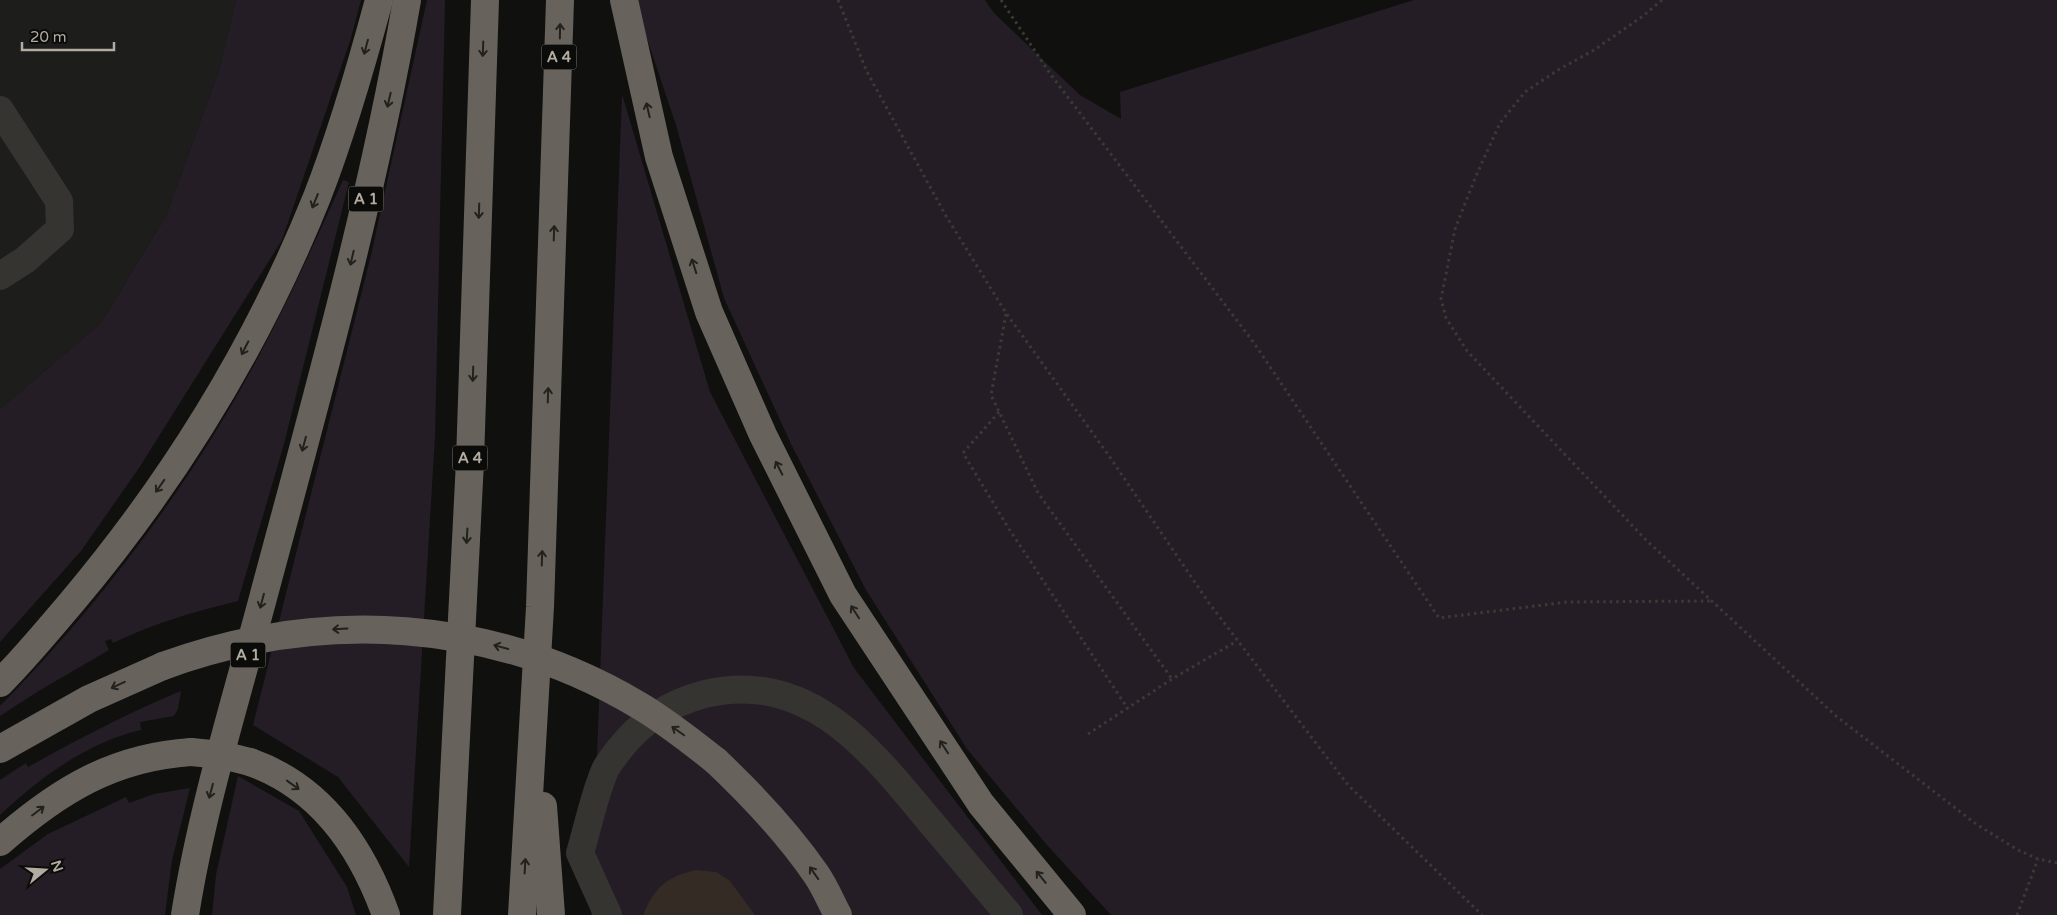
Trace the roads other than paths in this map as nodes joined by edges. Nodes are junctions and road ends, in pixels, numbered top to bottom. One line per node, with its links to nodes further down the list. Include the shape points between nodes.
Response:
1 (379, 0): 8 (highway, one-way to 8, via 348,109 316,197 238,361 202,423 132,527 45,634)
2 (407, 0): 14 (highway, A 1, one-way to 14, via 390,95 336,325 210,797)
3 (485, 0): 16 (highway, A 4, one-way to 16, via 470,461)
4 (560, 0): 9 (highway, A 4, one-way to 4, via 540,607)
5 (624, 0): 22 (highway, one-way to 5, via 981,804 844,595 763,435 709,312 659,157)
6 (0, 110): 7 (lane, via 59,201 60,229 25,260)
7 (0, 276)
8 (0, 683)
9 (534, 697): 12 (highway); 17 (highway, A 4, one-way to 9)
10 (0, 749): 20 (highway, one-way to 10, bridge, via 817,876 759,802 716,761 663,721 564,668 460,638 352,628 297,632 217,648 162,666 89,698)
11 (0, 842): 15 (highway, one-way to 15, bridge, via 48,803 96,774 150,757 192,752 222,755 262,767 310,797 349,839 364,864)
12 (546, 852): 13 (lane); 18 (highway)
13 (580, 853): 19 (lane); 21 (lane, via 606,768 628,737 646,721 694,697 722,690 752,689 783,695 810,706 854,736)
14 (186, 915)
15 (386, 915)
16 (447, 915)
17 (522, 915)
18 (551, 915)
19 (608, 915)
20 (838, 915)
21 (1009, 915)
22 (1072, 915)

